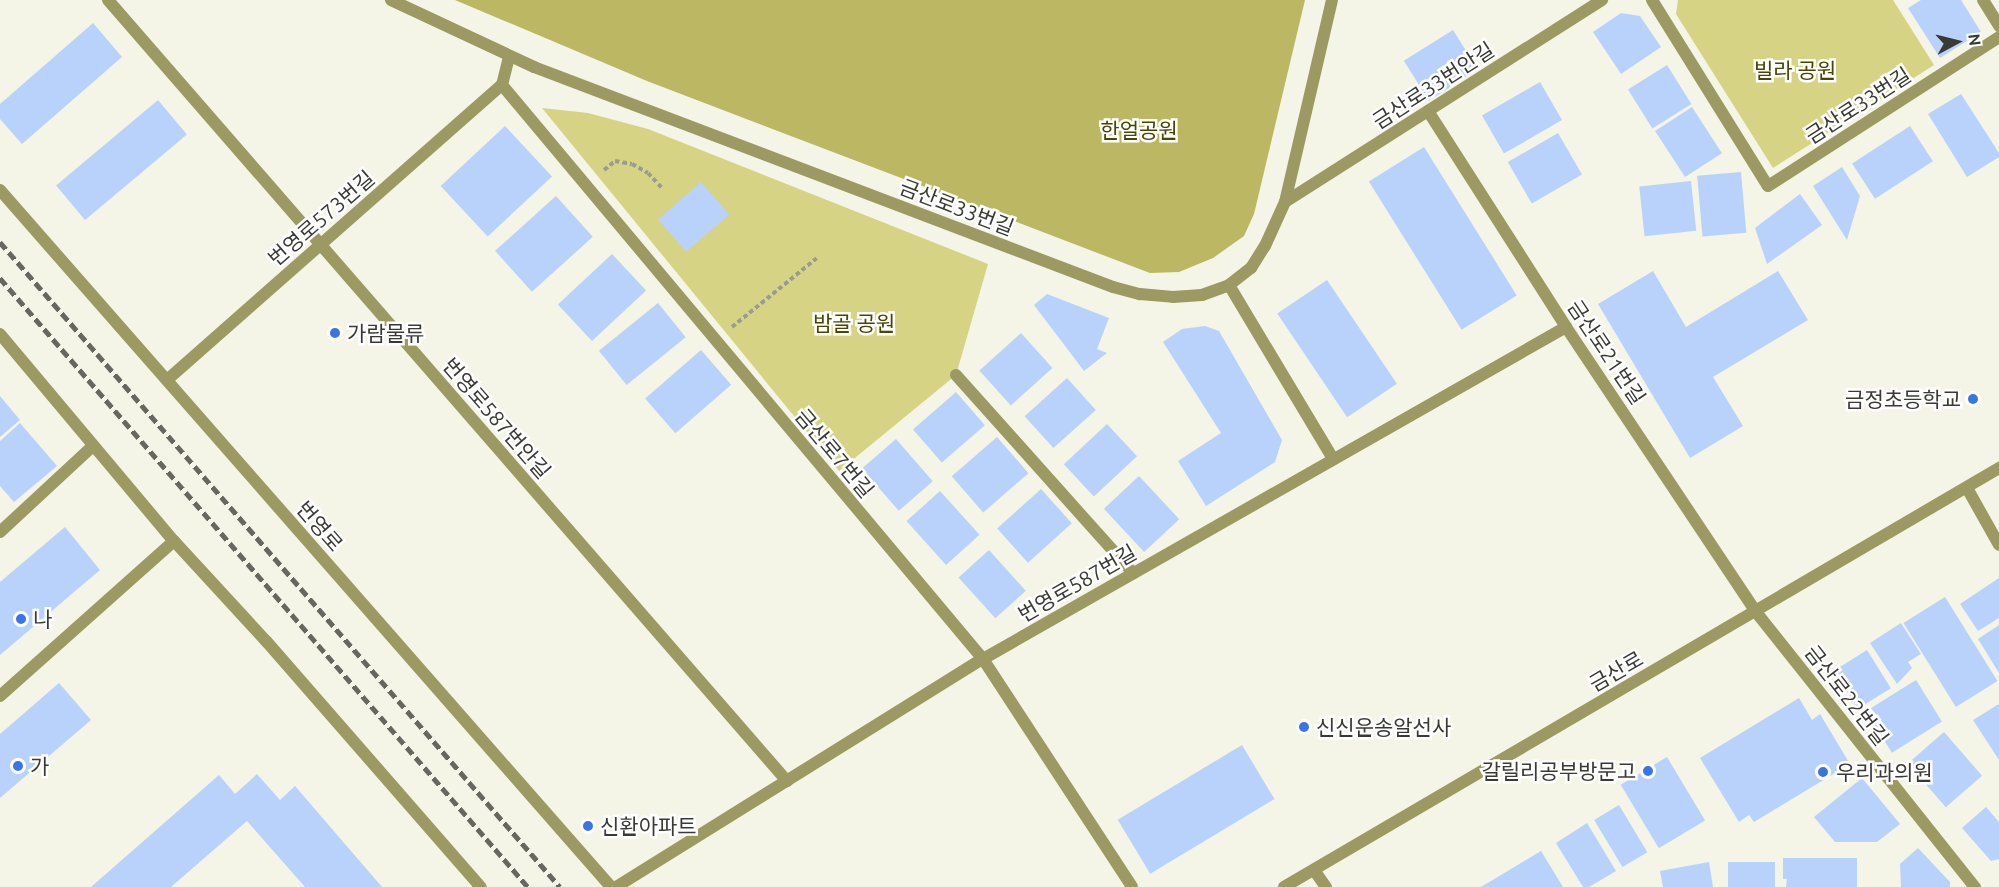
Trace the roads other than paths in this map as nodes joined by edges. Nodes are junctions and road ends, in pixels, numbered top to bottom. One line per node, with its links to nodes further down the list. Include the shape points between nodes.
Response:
1 (108, 0): 14 (street, 번영로587번안길)
2 (391, 0): 9 (street, 금산로33번길)
3 (1332, 0): 13 (street, 금산로33번길)
4 (1602, 0): 11 (street, 금산로33번안길)
5 (1652, 0): 8 (street, 금산로33번길, via 1768,186)
6 (1983, 0): 7 (street)
7 (1999, 26)
8 (1999, 37)
9 (508, 57): 10 (street); 15 (street, 금산로33번길, via 1113,287 1173,297 1202,295)
10 (501, 85): 14 (street, 번영로573번길); 29 (street, 금산로7번길)
11 (1428, 111): 13 (street, 금산로33번안길); 16 (street, 금산로21번길)
12 (0, 190): 19 (street, 번영로)
13 (1285, 202): 15 (street, 금산로33번길, via 1251,268)
14 (320, 245): 19 (street, 번영로573번길); 31 (street, 번영로587번안길)
15 (1229, 285): 21 (street)
16 (1566, 327): 21 (street, 번영로587번길); 28 (street, 금산로21번길)
17 (0, 334): 20 (street)
18 (956, 375): 27 (street)
19 (167, 380): 34 (street, 번영로)
20 (93, 446): 24 (street); 25 (street)
21 (1333, 459): 27 (street, 번영로587번길)
22 (1999, 468): 23 (street, 금산로)
23 (1967, 488): 26 (street); 28 (street, 금산로)
24 (0, 532)
25 (174, 541): 30 (street); 33 (street)
26 (1999, 545)
27 (1133, 573): 29 (street, 번영로587번길)
28 (1756, 612): 32 (street, 금산로); 38 (street, 금산로22번길)
29 (983, 659): 31 (street, 번영로587번길); 35 (street, 금산로7번길)
30 (0, 696)
31 (787, 781): 34 (street, 번영로587번길)
32 (1314, 870): 36 (street, 금산로); 37 (street)
33 (481, 887)
34 (614, 887)
35 (1132, 887)
36 (1284, 887)
37 (1326, 887)
38 (1975, 887)

